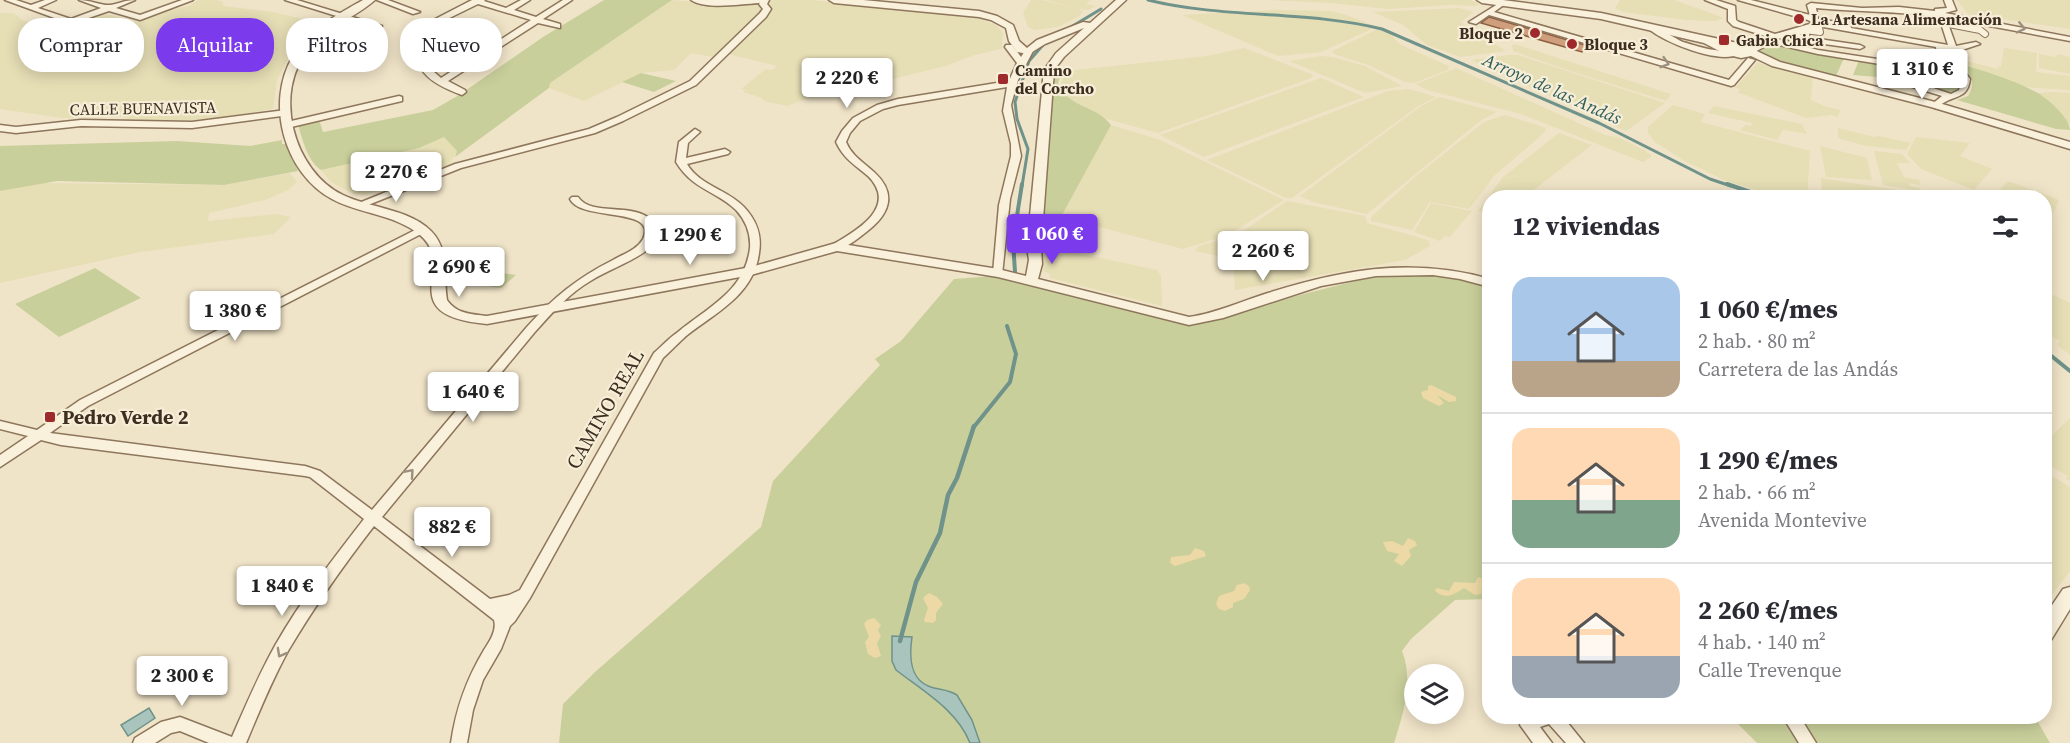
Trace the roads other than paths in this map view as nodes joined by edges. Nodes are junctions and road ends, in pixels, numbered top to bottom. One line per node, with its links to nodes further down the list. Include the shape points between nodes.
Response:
1 (9, 0): 22 (street)
2 (52, 0): 22 (street)
3 (82, 0): 23 (street)
4 (131, 0): 23 (street)
5 (189, 0): 23 (street, via 140,18)
6 (289, 0): 28 (street)
7 (370, 0): 28 (street)
8 (381, 0): 26 (street)
9 (526, 0): 25 (street)
10 (568, 0): 31 (street)
11 (696, 0): 12 (street)
12 (759, 0)
13 (765, 0): 66 (street, via 767,9 763,15 693,83 670,95 592,131 458,166)
14 (834, 0): 47 (street, via 994,18 1010,27)
15 (1121, 0): 32 (street)
16 (1482, 0): 21 (street)
17 (1709, 0): 40 (street, via 1732,9 1732,21 1736,24)
18 (1742, 0): 35 (street)
19 (1948, 0): 24 (street, via 1953,9 1949,11)
20 (476, 1): 25 (street); 30 (street)
21 (1507, 3): 27 (street); 37 (street, via 1587,13)
22 (30, 8): 23 (street, via 71,22)
23 (109, 9)
24 (1899, 9): 33 (street); 35 (street, via 1811,5)
25 (507, 10): 31 (street)
26 (416, 12)
27 (1488, 12): 34 (street); 48 (street, one-way to 48, via 1731,83)
28 (343, 15): 29 (street); 59 (street, via 297,57 286,85)
29 (353, 18)
30 (442, 18)
31 (537, 19): 36 (street); 52 (street)
32 (1097, 19): 38 (street); 38 (street)
33 (1943, 20): 39 (street); 41 (street, one-way to 41, via 1993,22); 45 (street)
34 (1473, 22)
35 (1815, 23): 35 (street, via 1807,39 1786,35 1815,27 1820,32); 40 (street); 44 (street)
36 (557, 26)
37 (1652, 28): 46 (street); 46 (street, via 1682,43 1722,54)
38 (1076, 34): 47 (street); 72 (street, via 1047,77 1034,247 1037,256)
39 (1985, 34)
40 (1773, 38): 43 (street); 46 (street); 48 (street); 51 (street, via 1818,52)
41 (2070, 39)
42 (1976, 44): 45 (street)
43 (1860, 47)
44 (1940, 47): 45 (street); 49 (street, via 1940,56)
45 (1955, 47): 49 (street)
46 (1735, 50): 48 (street)
47 (1022, 51): 54 (street)
48 (1751, 54): 58 (street)
49 (1950, 59): 51 (street)
50 (426, 72): 52 (street)
51 (1962, 75): 56 (street, via 1966,79 1965,90)
52 (442, 81): 55 (street)
53 (1903, 81): 56 (street)
54 (1014, 83): 68 (street, via 883,105 858,117 841,142 851,160 879,184 884,202 873,222); 70 (street, via 1007,110 1016,139 1016,158 1003,205)
55 (462, 92)
56 (1950, 96): 58 (street)
57 (399, 99): 59 (street, CALLE BUENAVISTA)
58 (1935, 105): 62 (street)
59 (287, 119): 60 (street, CALLE BUENAVISTA, via 192,125 81,123); 66 (street, via 300,160 313,180 334,195)
60 (0, 128)
61 (694, 132): 64 (street, via 684,142)
62 (2070, 146)
63 (725, 152): 64 (street)
64 (681, 162): 69 (street, CAMINO REAL, via 698,184 736,204 746,215 755,239)
65 (575, 199): 73 (street, via 591,209 639,216 649,222 650,238 644,247 585,278)
66 (359, 205): 67 (street)
67 (421, 230): 73 (street, via 435,248 437,290 447,310 470,320 487,320); 75 (street, via 84,403)
68 (836, 247): 69 (street); 70 (street)
69 (751, 271): 73 (street); 78 (street, CAMINO REAL, via 724,304 658,356)
70 (998, 273): 72 (street)
71 (1482, 280): 72 (street, via 1434,270 1394,269 1308,286 1189,321)
72 (1030, 281)
73 (550, 309): 77 (street, one-way to 73)
74 (0, 425): 75 (street)
75 (38, 435): 76 (street); 77 (street, via 304,471 315,474)
76 (0, 462)
77 (371, 517): 80 (street); 88 (street, one-way to 88, via 317,590 289,637)
78 (525, 594): 80 (street); 82 (street, CAMINO REAL)
79 (2070, 594): 81 (street)
80 (488, 605): 82 (street)
81 (2052, 622)
82 (503, 623): 89 (street, CAMINO REAL, via 501,635 468,699)
83 (1530, 724): 90 (street)
84 (1559, 724): 91 (street)
85 (1796, 724): 92 (street)
86 (141, 743): 87 (street, via 180,724)
87 (228, 743)
88 (238, 743)
89 (459, 743)
90 (1544, 743)
91 (1576, 743)
92 (1808, 743)

